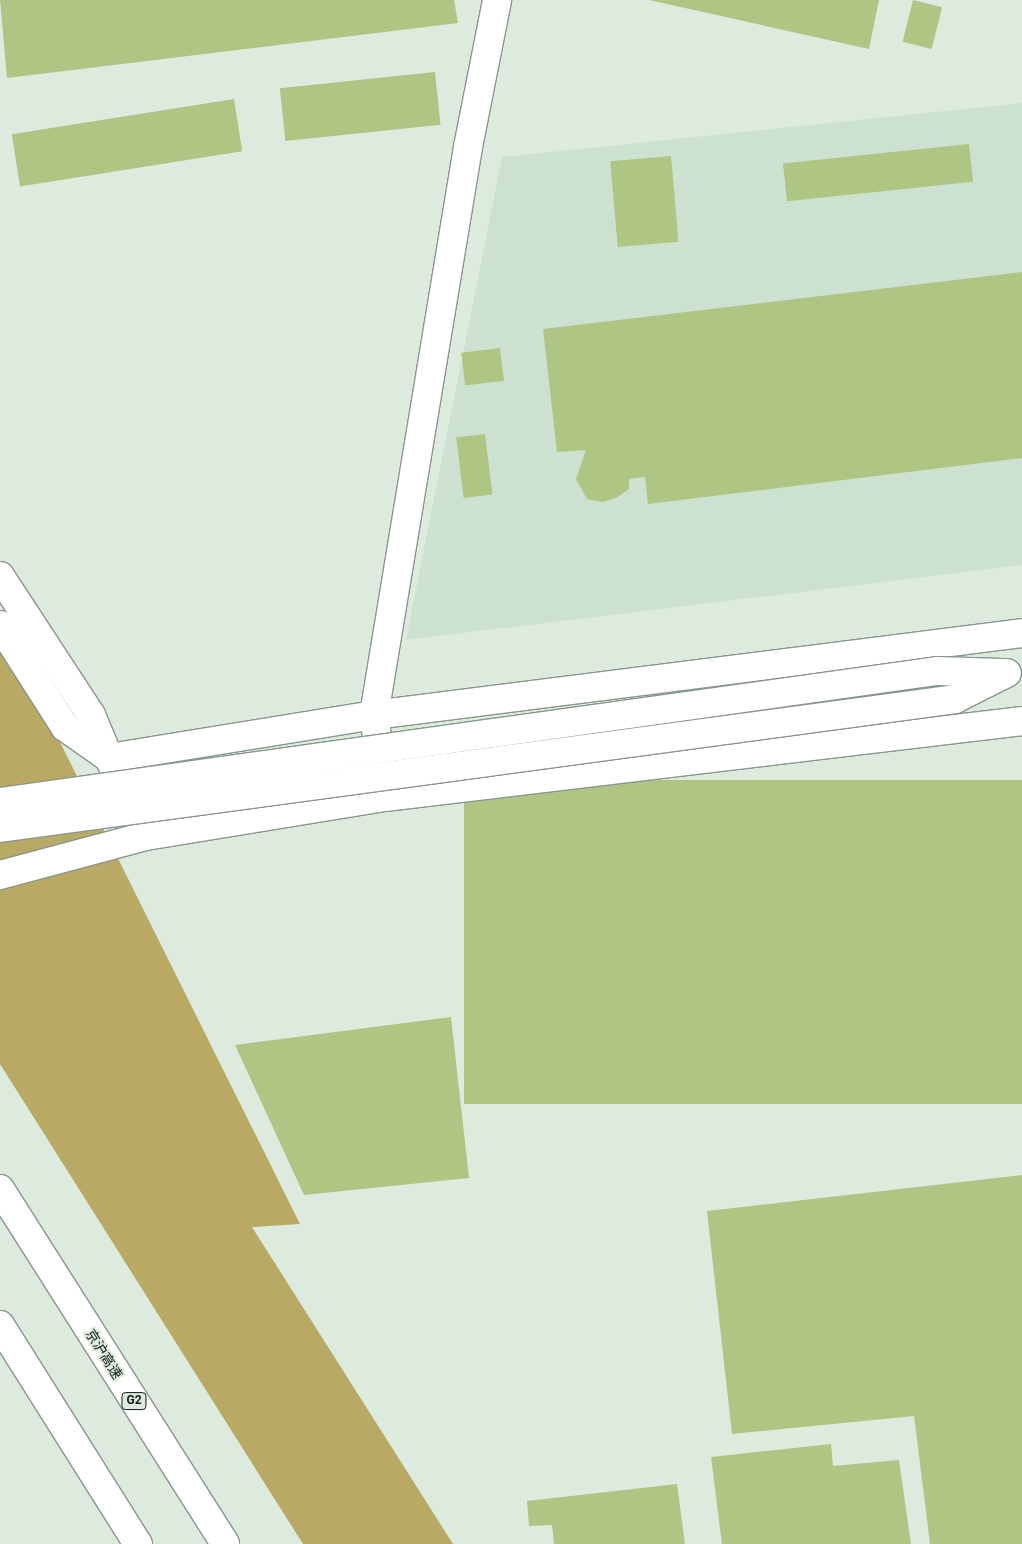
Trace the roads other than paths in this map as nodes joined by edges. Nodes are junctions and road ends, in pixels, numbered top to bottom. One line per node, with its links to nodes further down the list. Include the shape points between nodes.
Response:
1 (497, 0): 6 (main road, via 468,147)
2 (0, 576): 8 (main road, via 91,715)
3 (0, 625): 8 (main road, via 65,728)
4 (1022, 632): 6 (main road)
5 (1014, 672): 10 (main road, bridge, via 938,671); 11 (main road, bridge, via 955,698)
6 (374, 715): 8 (main road); 9 (main road)
7 (1022, 721): 9 (main road)
8 (109, 758): 12 (main road)
9 (385, 797): 12 (main road)
10 (0, 802)
11 (0, 828)
12 (146, 836): 13 (main road)
13 (0, 875)
14 (0, 1189): 17 (main road, 京沪高速 / G2)
15 (0, 1325): 16 (main road)
16 (138, 1544)
17 (225, 1544)

